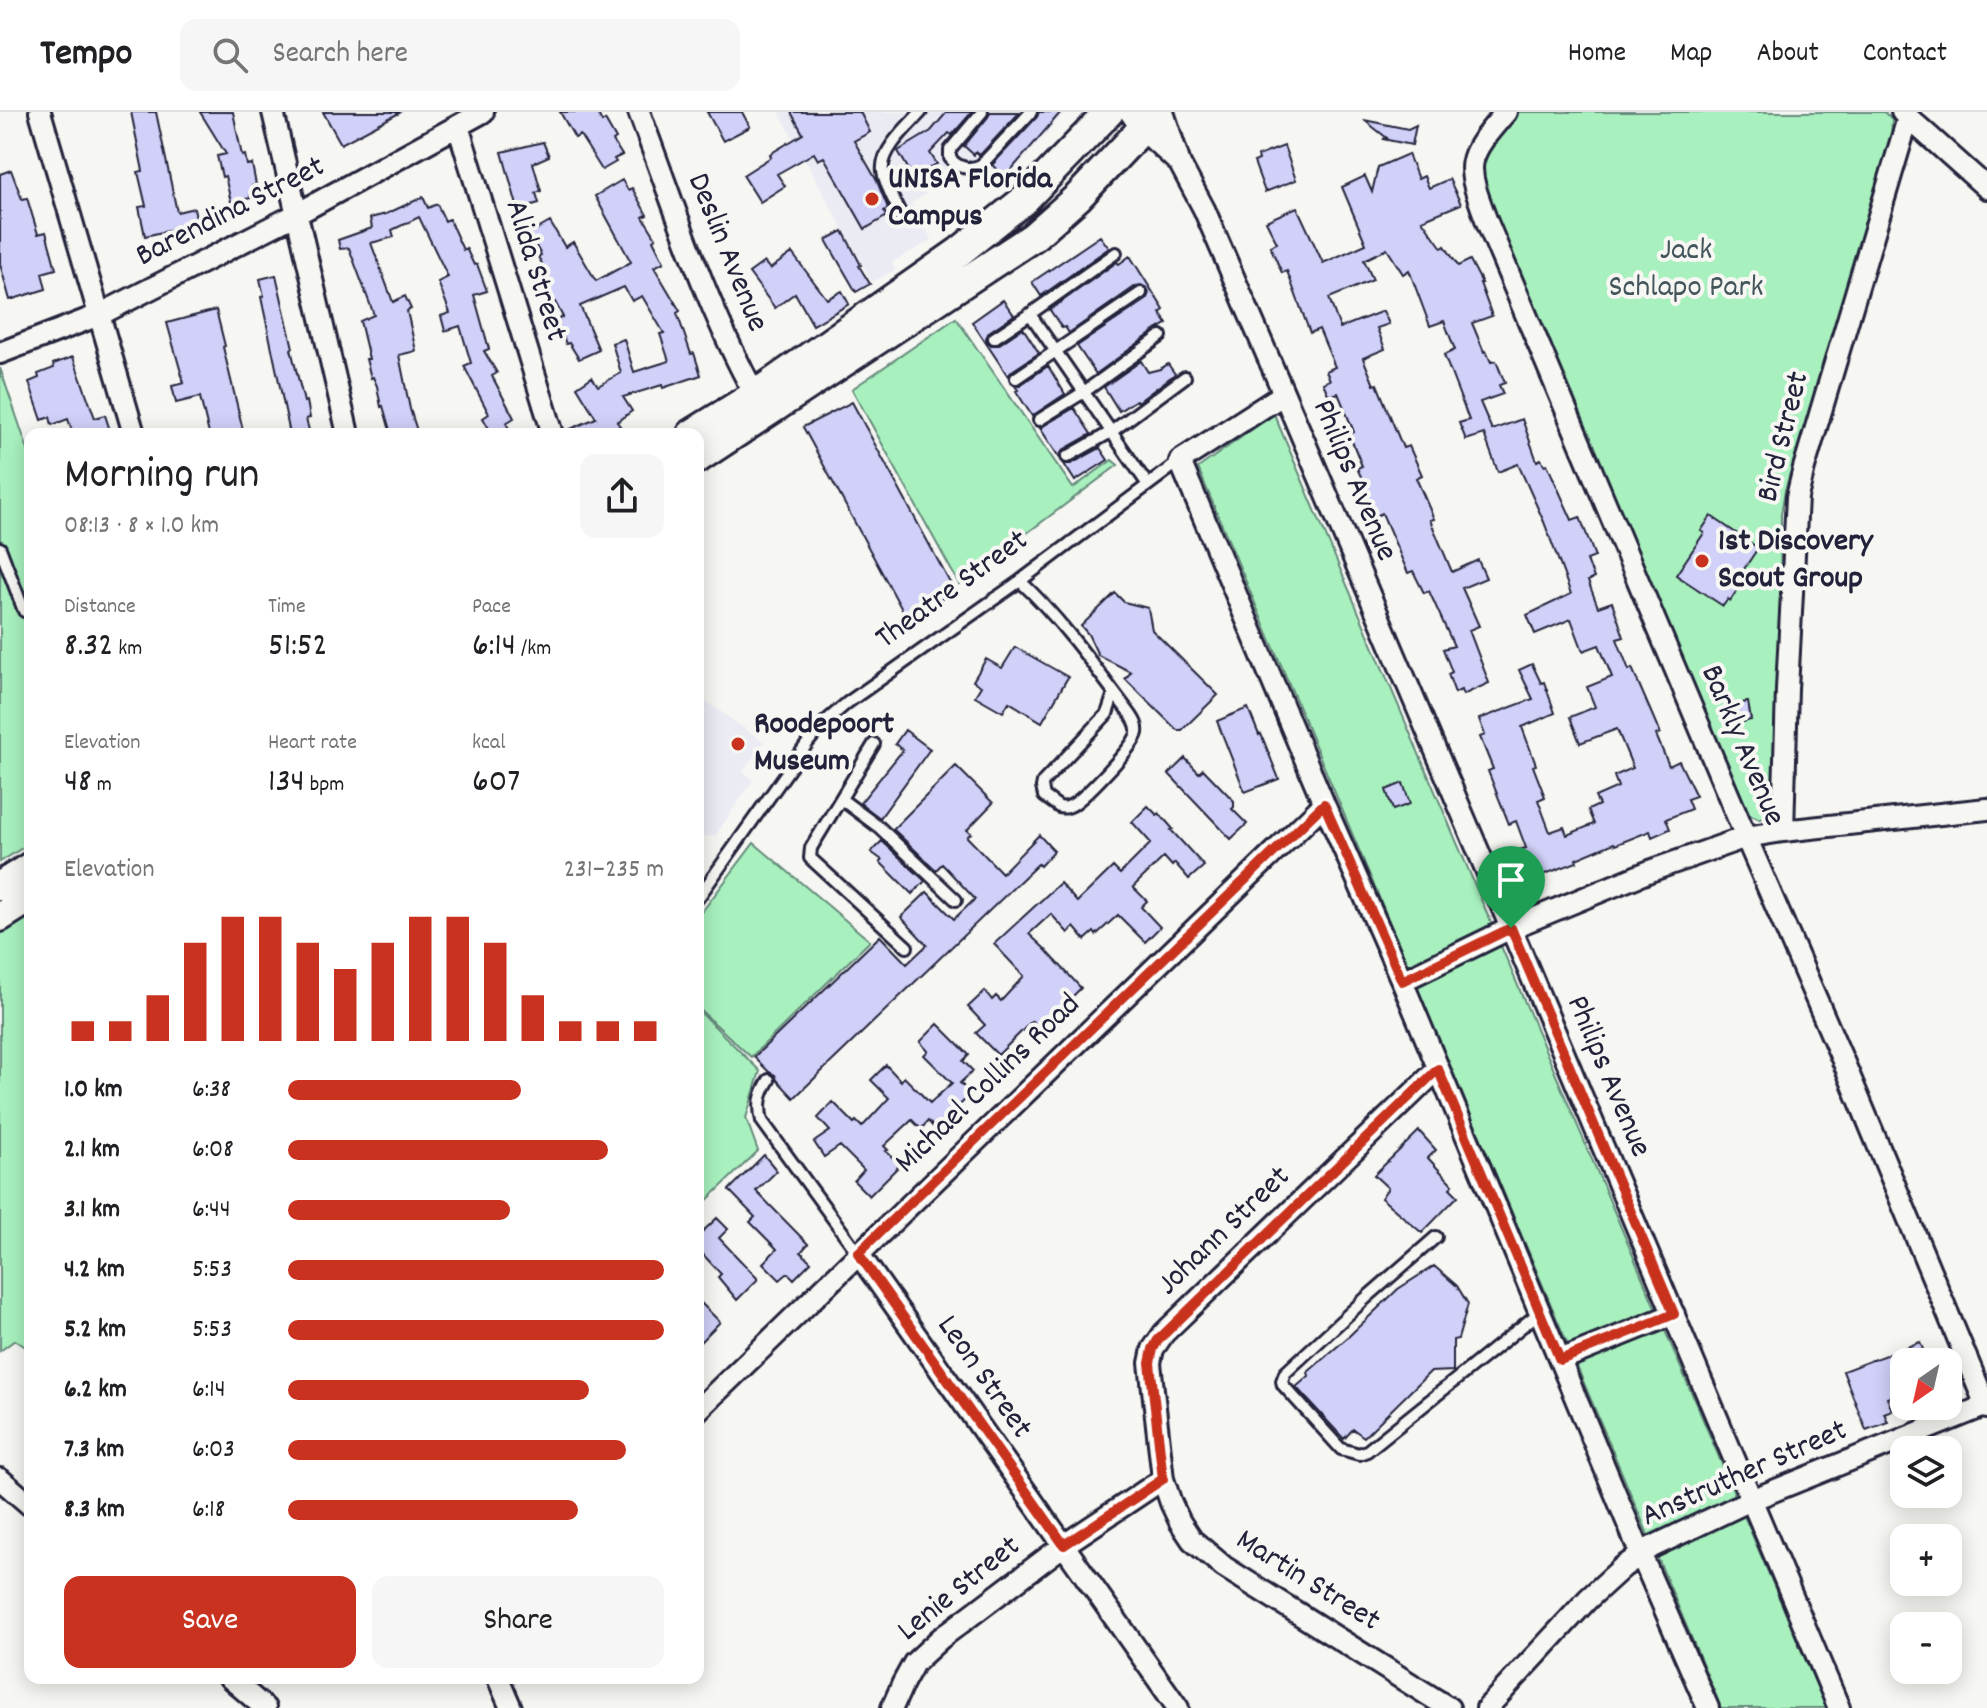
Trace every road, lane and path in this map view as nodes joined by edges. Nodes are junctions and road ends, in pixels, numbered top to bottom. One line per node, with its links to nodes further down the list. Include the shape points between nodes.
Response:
1 (40, 112): 19 (street)
2 (273, 112): 14 (street)
3 (483, 112): 12 (street, Barendina Street)
4 (639, 112): 28 (street, Deslin Avenue, via 715,314)
5 (921, 112): 15 (lane, via 889,149 882,167)
6 (982, 112): 7 (lane, via 950,150 950,158 965,168 981,165)
7 (1031, 112)
8 (1109, 112): 28 (main road, via 1003,218)
9 (1506, 112): 48 (street, Barkly Avenue, via 1476,151 1470,170 1473,184)
10 (1905, 115): 13 (street); 47 (street, Bird Street, via 1797,497)
11 (1148, 116): 27 (street, Philips Avenue, via 1204,209); 28 (main road, via 1078,197 1033,237)
12 (458, 126): 14 (street, Barendina Street); 32 (street, Alida Street)
13 (1987, 188)
14 (297, 214): 19 (street, Barendina Street); 31 (street)
15 (903, 219)
16 (1116, 253): 18 (lane)
17 (1141, 293): 22 (lane)
18 (1030, 314): 21 (lane); 22 (lane)
19 (99, 315): 23 (street, Barendina Street); 30 (street)
20 (1161, 336): 26 (lane)
21 (994, 338)
22 (1056, 352): 25 (lane); 26 (lane)
23 (0, 353)
24 (1185, 377): 34 (lane)
25 (1016, 378)
26 (1084, 392): 29 (lane); 34 (lane)
27 (1284, 394): 37 (street, Theatre Street); 55 (street, Philips Avenue)
28 (760, 404): 33 (main road); 35 (main road)
29 (1039, 420)
30 (132, 428)
31 (347, 428)
32 (551, 428)
33 (704, 429)
34 (1111, 432): 36 (lane); 38 (lane)
35 (704, 453)
36 (1067, 457)
37 (1180, 461): 38 (lane, Theatre Street); 45 (street)
38 (1148, 485): 40 (lane, Theatre Street)
39 (0, 548): 41 (lane)
40 (1020, 581): 42 (lane); 50 (lane, Theatre Street, via 826,721)
41 (24, 611)
42 (1114, 693): 42 (lane, via 1137,734 1072,805 1059,807 1044,796 1043,782 1107,714)
43 (874, 744): 44 (lane)
44 (841, 799): 52 (lane); 56 (lane, via 810,858)
45 (1324, 804): 57 (street); 61 (street, Michael Collins Road)
46 (1987, 809): 47 (street)
47 (1783, 831): 48 (street)
48 (1746, 837): 55 (street); 66 (street, Barkly Avenue)
49 (24, 871): 51 (main road)
50 (704, 884)
51 (0, 886)
52 (956, 900)
53 (24, 902): 54 (main road)
54 (0, 917)
55 (1511, 928): 57 (street); 63 (street, Philips Avenue)
56 (907, 947)
57 (1402, 981): 58 (street)
58 (1438, 1069): 62 (street); 68 (street, Johann Street, via 1158,1340 1150,1363)
59 (769, 1080): 61 (lane, Leon Street, via 758,1106 762,1121)
60 (1436, 1237): 62 (lane, via 1283,1377 1283,1385 1341,1449 1367,1451)
61 (858, 1253): 65 (street, Michael Collins Road); 71 (street, Leon Street)
62 (1540, 1312): 64 (street)
63 (1674, 1314): 64 (street); 70 (street, Philips Avenue)
64 (1560, 1360): 72 (street)
65 (704, 1404)
66 (1987, 1406): 70 (street, Anstruther Street)
67 (0, 1479): 69 (street)
68 (1163, 1479): 71 (street, Lenie Street); 79 (street, Martin Street, via 1180,1522 1207,1554)
69 (24, 1500)
70 (1751, 1500): 72 (street, Anstruther Street); 82 (street, Philips Avenue)
71 (1064, 1545): 77 (street, Lenie Street, via 925,1652 908,1672); 78 (street, Leon Street)
72 (1641, 1555): 80 (street, Anstruther Street, via 1588,1599); 81 (street)
73 (237, 1684): 75 (street)
74 (501, 1684): 76 (street)
75 (265, 1708)
76 (511, 1708)
77 (892, 1708)
78 (1178, 1708)
79 (1449, 1708)
80 (1487, 1708)
81 (1708, 1708)
82 (1839, 1708)

